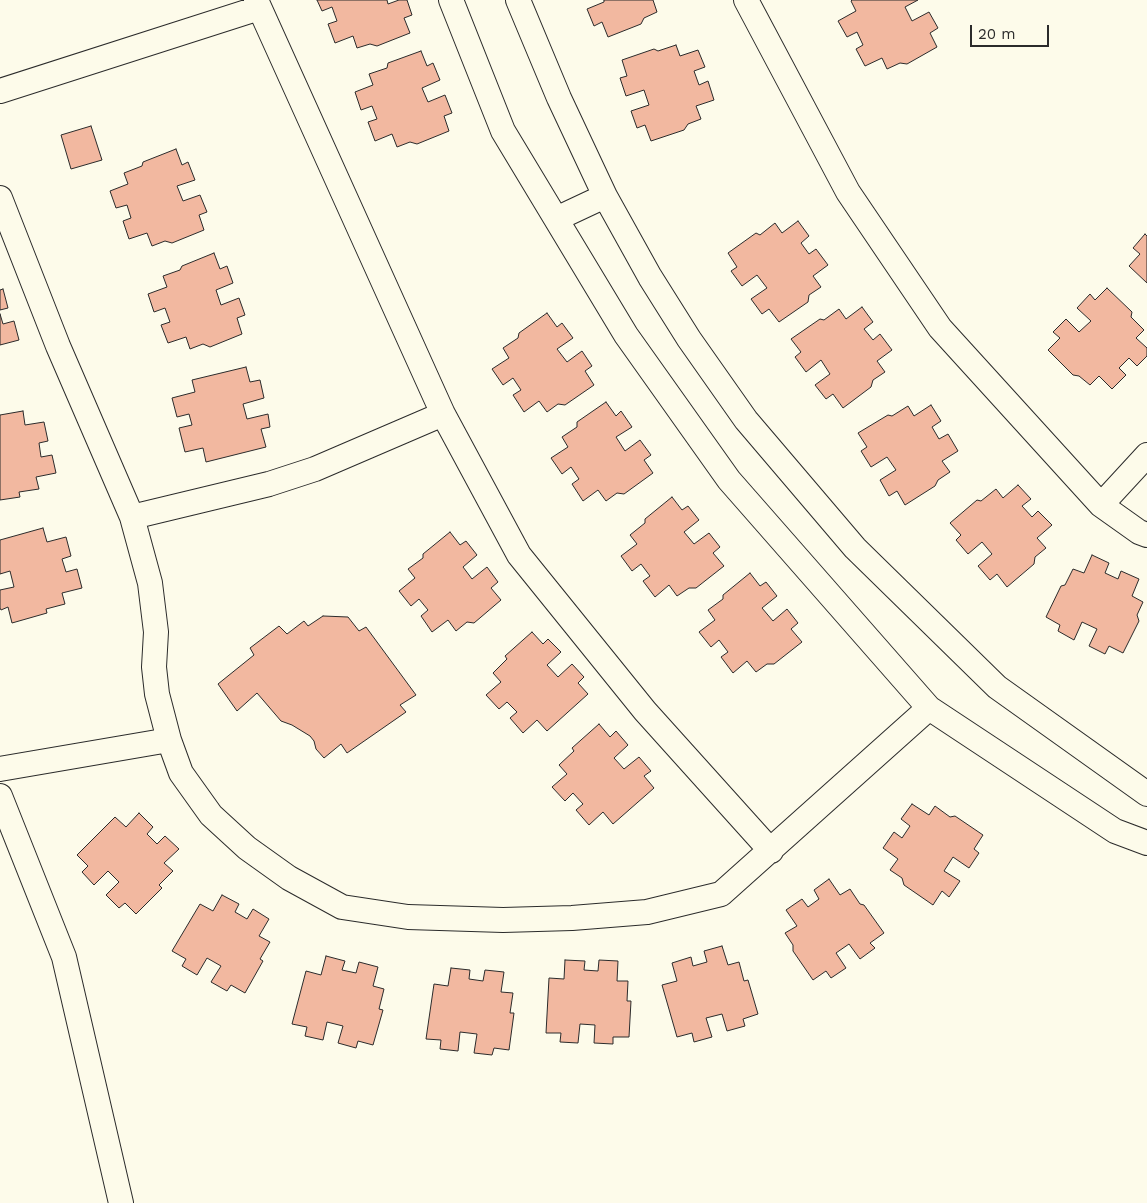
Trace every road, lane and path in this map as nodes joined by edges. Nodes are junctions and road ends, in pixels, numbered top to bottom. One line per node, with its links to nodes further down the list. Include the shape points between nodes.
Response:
1 (451, 0): 8 (street, via 503,131)
2 (518, 0): 6 (street)
3 (746, 0): 11 (street, via 848,192 940,328)
4 (258, 4): 5 (street); 9 (street)
5 (0, 92)
6 (605, 196): 8 (street); 17 (street, via 655,285 746,420 855,548 997,687)
7 (0, 198): 12 (street, via 58,346)
8 (556, 219): 14 (street, via 626,335 729,480)
9 (443, 414): 12 (street, via 306,472); 20 (street, via 520,555 645,711)
10 (1147, 455): 11 (street)
11 (1101, 505): 13 (street)
12 (132, 517): 15 (street, via 150,583 156,632 154,667 157,694)
13 (1147, 535)
14 (929, 708): 19 (street, via 1116,831); 20 (street)
15 (169, 740): 16 (street); 20 (street, via 181,773 211,815 247,848 289,878 342,907 408,917 503,920 647,912 721,894)
16 (0, 769)
17 (1147, 794)
18 (0, 796): 21 (street, via 64,957)
19 (1147, 843)
20 (771, 850)
21 (120, 1203)

